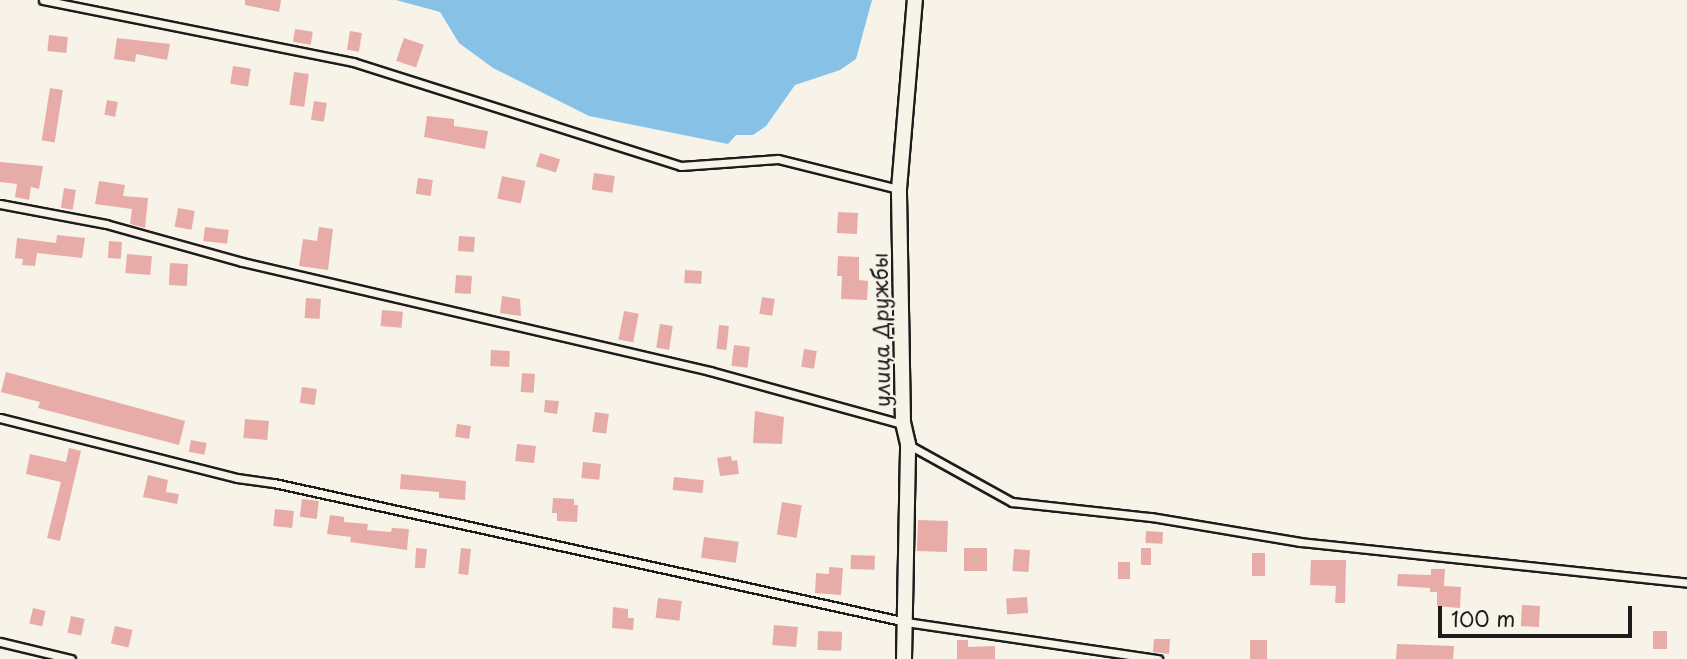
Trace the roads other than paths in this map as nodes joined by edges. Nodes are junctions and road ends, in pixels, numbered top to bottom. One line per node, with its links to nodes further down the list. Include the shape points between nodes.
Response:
1 (43, 0): 3 (lane, via 354,62 681,166 778,159)
2 (915, 0): 3 (street, улица Дружбы)
3 (899, 189): 6 (street, улица Дружбы)
4 (0, 204): 6 (lane, via 106,224 242,262 710,371)
5 (0, 418): 9 (lane, via 237,478)
6 (902, 423): 7 (lane)
7 (908, 444): 8 (lane, via 1012,502 1151,517 1300,542); 9 (street)
8 (1687, 583)
9 (906, 622): 12 (street); 13 (lane)
10 (0, 642): 11 (lane)
11 (71, 659)
12 (904, 659)
13 (1158, 659)

